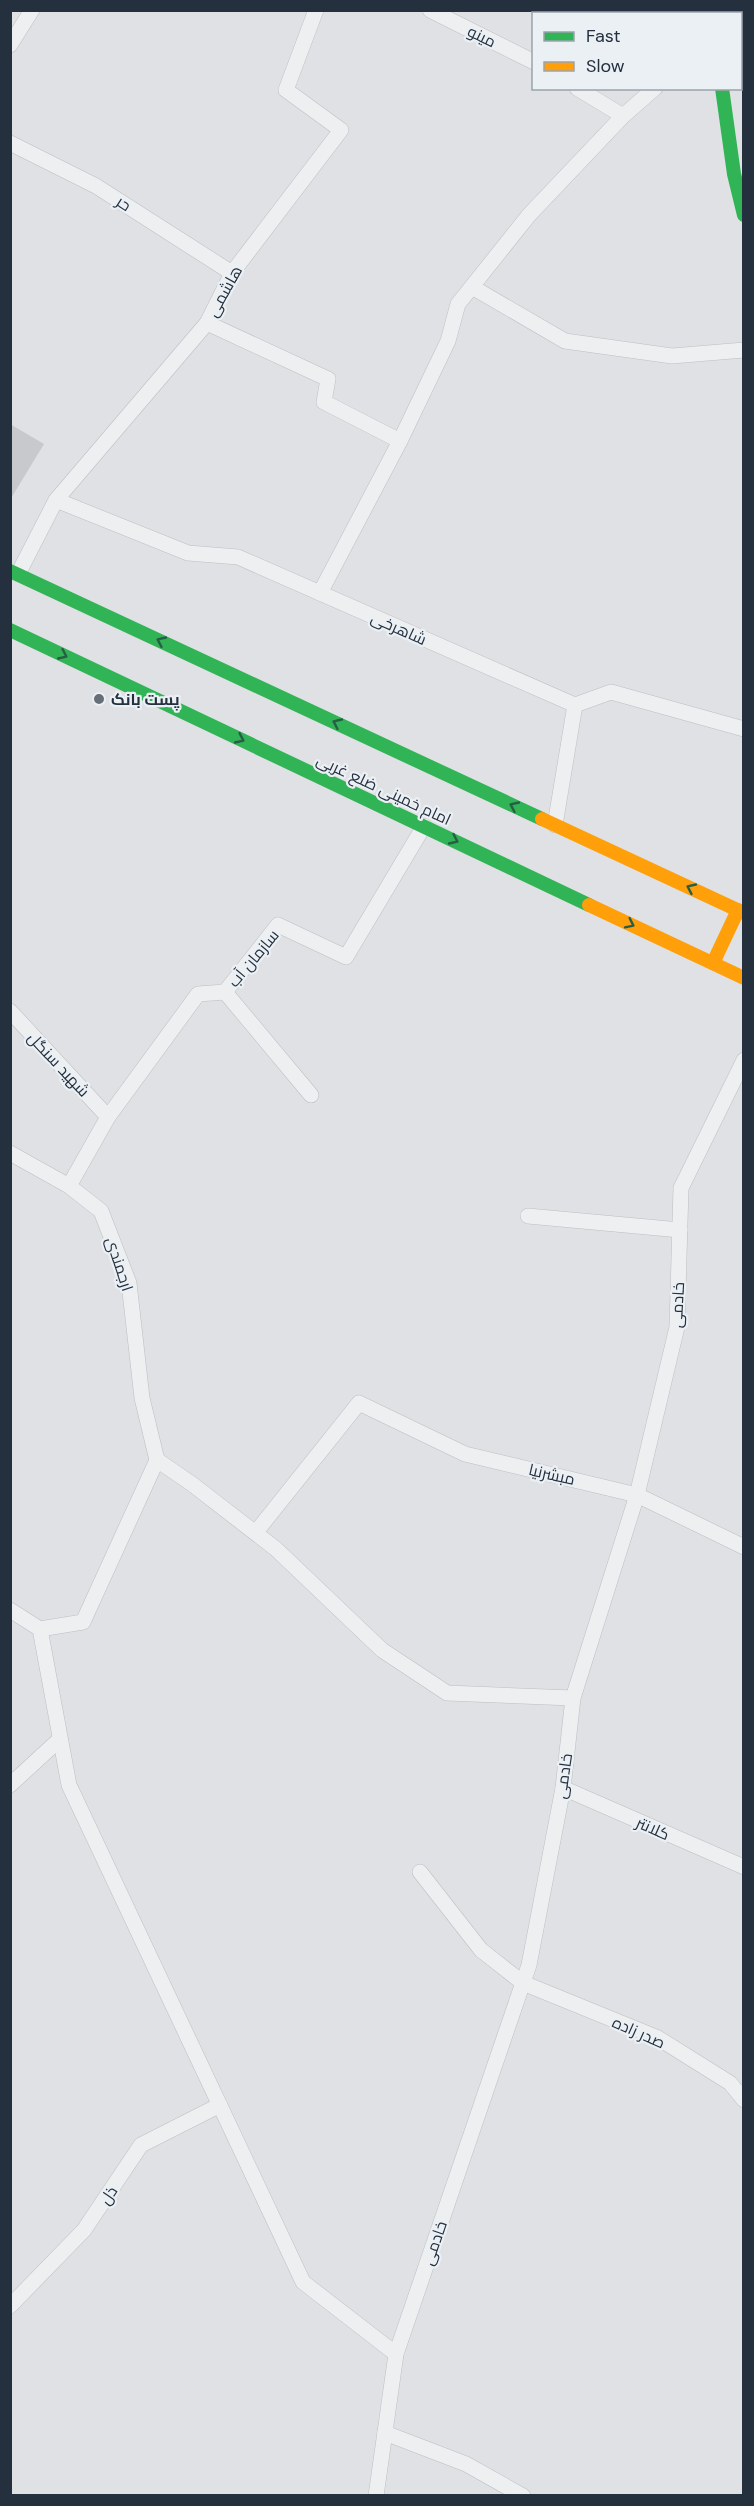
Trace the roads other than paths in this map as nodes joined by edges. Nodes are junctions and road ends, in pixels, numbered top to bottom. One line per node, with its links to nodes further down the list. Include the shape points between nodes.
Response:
1 (32, 10): 4 (lane)
2 (316, 10): 13 (lane, هاشمی, via 286,90 341,130)
3 (430, 10): 5 (lane, مینو)
4 (10, 45)
5 (532, 61)
6 (580, 90): 9 (lane)
7 (653, 90): 9 (lane)
8 (722, 90): 11 (main road)
9 (623, 116): 14 (lane, via 529,215)
10 (10, 143): 13 (lane, حر, via 96,186)
11 (739, 174): 12 (main road)
12 (744, 214)
13 (232, 273): 15 (lane, هاشمی)
14 (472, 287): 16 (lane, via 565,341 672,356); 17 (lane, via 458,304 448,341)
15 (207, 323): 17 (lane, via 328,379 324,402); 18 (lane, هاشمی)
16 (744, 350)
17 (400, 441): 20 (lane)
18 (56, 500): 19 (lane, هاشمی); 20 (lane, شاهرخی, via 188,553 238,556)
19 (14, 572): 24 (main road, one-way to 19)
20 (320, 592): 22 (lane, شاهرخی)
21 (11, 631): 25 (main road, امام خمینی ضلع غربی, one-way to 25)
22 (575, 705): 23 (lane, via 611,692); 24 (lane)
23 (744, 729)
24 (555, 825): 26 (main road, one-way to 24)
25 (424, 826): 27 (main road, امام خمینی ضلع غربی, one-way to 27); 29 (lane, سازمان آب, via 346,957 278,925)
26 (742, 910): 27 (main road)
27 (712, 963): 28 (main road, امام خمینی ضلع غربی)
28 (744, 978)
29 (225, 992): 32 (lane); 33 (lane, سازمان آب, via 198,994)
30 (10, 1011): 33 (lane, شهید سنگل)
31 (744, 1060): 37 (lane, خادمی, via 681,1188)
32 (311, 1095)
33 (108, 1117): 35 (lane, سازمان آب)
34 (10, 1153): 35 (lane, ارجمندی)
35 (69, 1186): 38 (lane, ارجمندی, via 101,1211 129,1283 142,1398)
36 (528, 1216): 37 (lane)
37 (680, 1230): 39 (lane, خادمی, via 677,1327)
38 (157, 1461): 40 (lane); 43 (lane, via 83,1622)
39 (637, 1495): 40 (lane, مبشرنیا, via 465,1454 359,1403); 41 (lane, مبشرنیا); 44 (lane, خادمی)
40 (256, 1532): 44 (lane, via 382,1650 447,1693)
41 (744, 1547)
42 (10, 1610): 43 (lane)
43 (40, 1629): 45 (lane)
44 (573, 1698): 47 (lane, خادمی)
45 (60, 1739): 46 (lane); 52 (lane, via 69,1785)
46 (10, 1785)
47 (563, 1788): 48 (lane, کلانتر); 50 (lane, خادمی)
48 (744, 1867)
49 (420, 1872): 50 (lane, صدر زاده, via 482,1950)
50 (523, 1983): 51 (lane, صدر زاده, via 658,2038 730,2083); 54 (lane, خادمی)
51 (744, 2100)
52 (220, 2105): 53 (lane, ذل, via 141,2145 84,2230); 54 (lane, via 303,2282)
53 (10, 2306)
54 (396, 2354): 55 (lane, خادمی)
55 (385, 2433): 56 (lane, خادمی); 57 (lane, via 466,2464)
56 (376, 2496)
57 (523, 2496)

